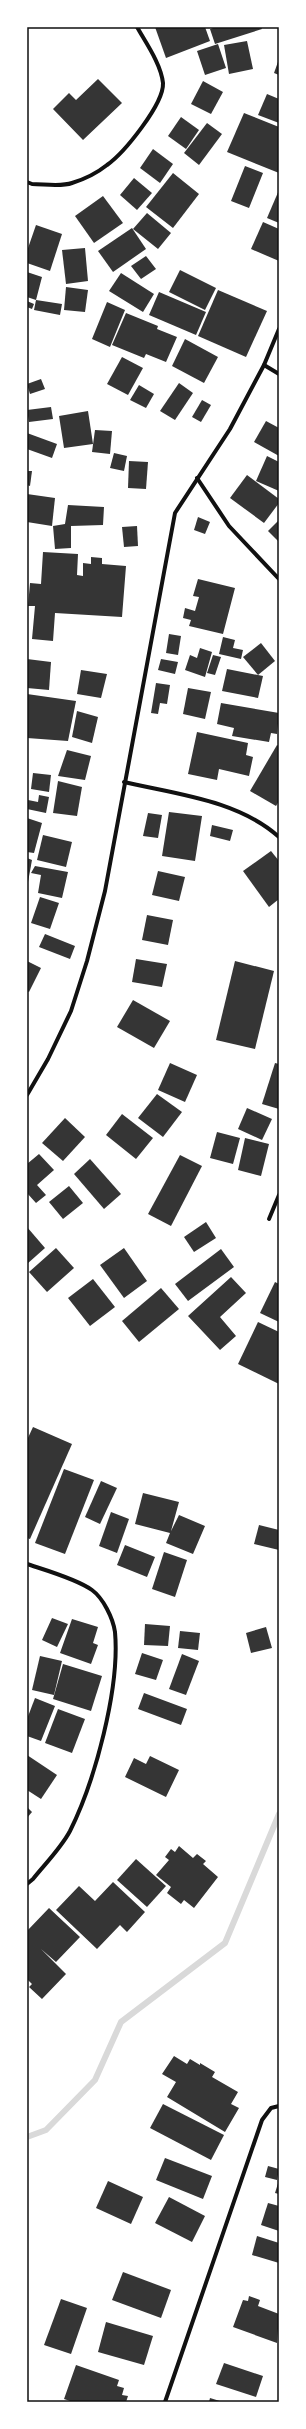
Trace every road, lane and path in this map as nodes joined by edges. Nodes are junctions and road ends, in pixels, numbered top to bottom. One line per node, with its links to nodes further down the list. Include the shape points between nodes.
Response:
1 (137, 27): 2 (street, via 160,70 163,83 160,99 143,126 109,164 89,177 70,184)
2 (27, 182)
3 (279, 329): 4 (street)
4 (264, 365): 5 (street); 6 (street, via 230,429)
5 (279, 374)
6 (197, 478): 7 (street, via 229,526); 8 (street, via 175,512)
7 (279, 579)
8 (124, 782): 9 (street, via 246,814); 10 (street, via 105,891 88,961 71,1011 48,1059)
9 (279, 837)
10 (27, 1094)
11 (279, 1195): 12 (street)
12 (269, 1218)
13 (27, 1564): 14 (street, via 92,1590 108,1611 115,1630 115,1660 101,1744 86,1794 69,1832 34,1879)
14 (27, 1884)
15 (279, 2106): 16 (street, via 271,2108 262,2120)
16 (165, 2402)

